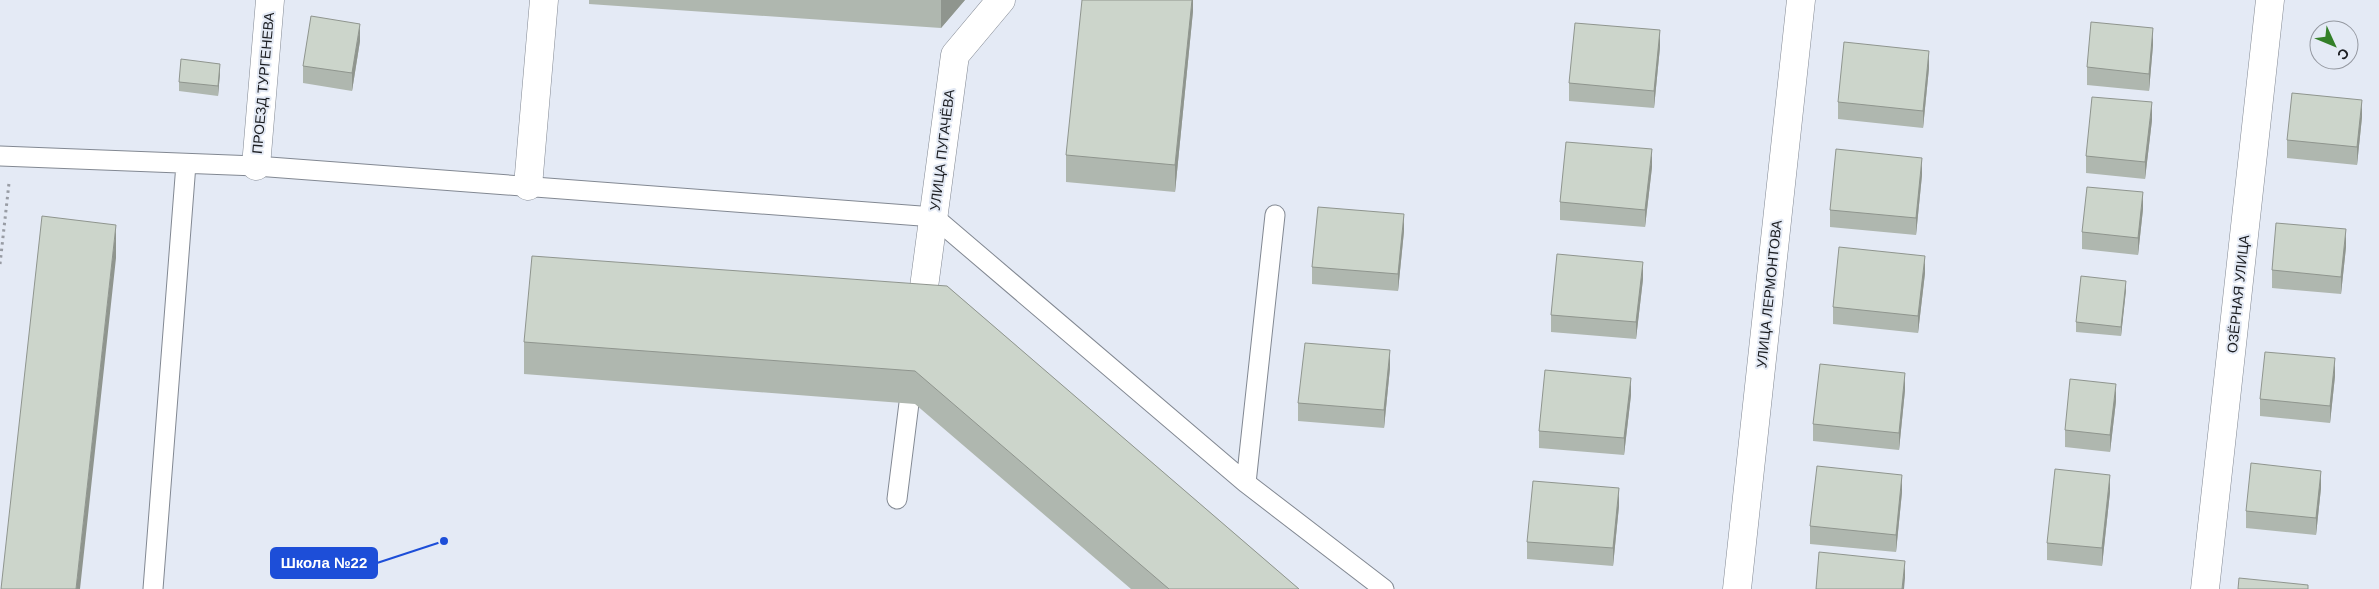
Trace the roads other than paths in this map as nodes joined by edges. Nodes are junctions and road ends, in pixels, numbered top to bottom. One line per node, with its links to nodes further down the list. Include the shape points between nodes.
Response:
1 (270, 0): 8 (street, ПРОЕЗД ТУРГЕНЕВА)
2 (544, 0): 9 (street)
3 (1001, 0): 11 (street, УЛИЦА ПУГАЧЁВА, via 955,54)
4 (1801, 0): 18 (street, УЛИЦА ЛЕРМОНТОВА)
5 (2270, 0): 19 (street, ОЗЁРНАЯ УЛИЦА)
6 (6, 156): 7 (lane)
7 (186, 164): 8 (lane); 16 (lane)
8 (256, 166): 9 (lane)
9 (528, 186): 11 (lane)
10 (1275, 215): 14 (lane)
11 (934, 217): 12 (street, УЛИЦА ПУГАЧЁВА); 14 (lane)
12 (920, 317)
13 (909, 403): 15 (lane)
14 (1246, 483): 17 (lane)
15 (896, 499)
16 (153, 589)
17 (1384, 589)
18 (1737, 589)
19 (2205, 589)

